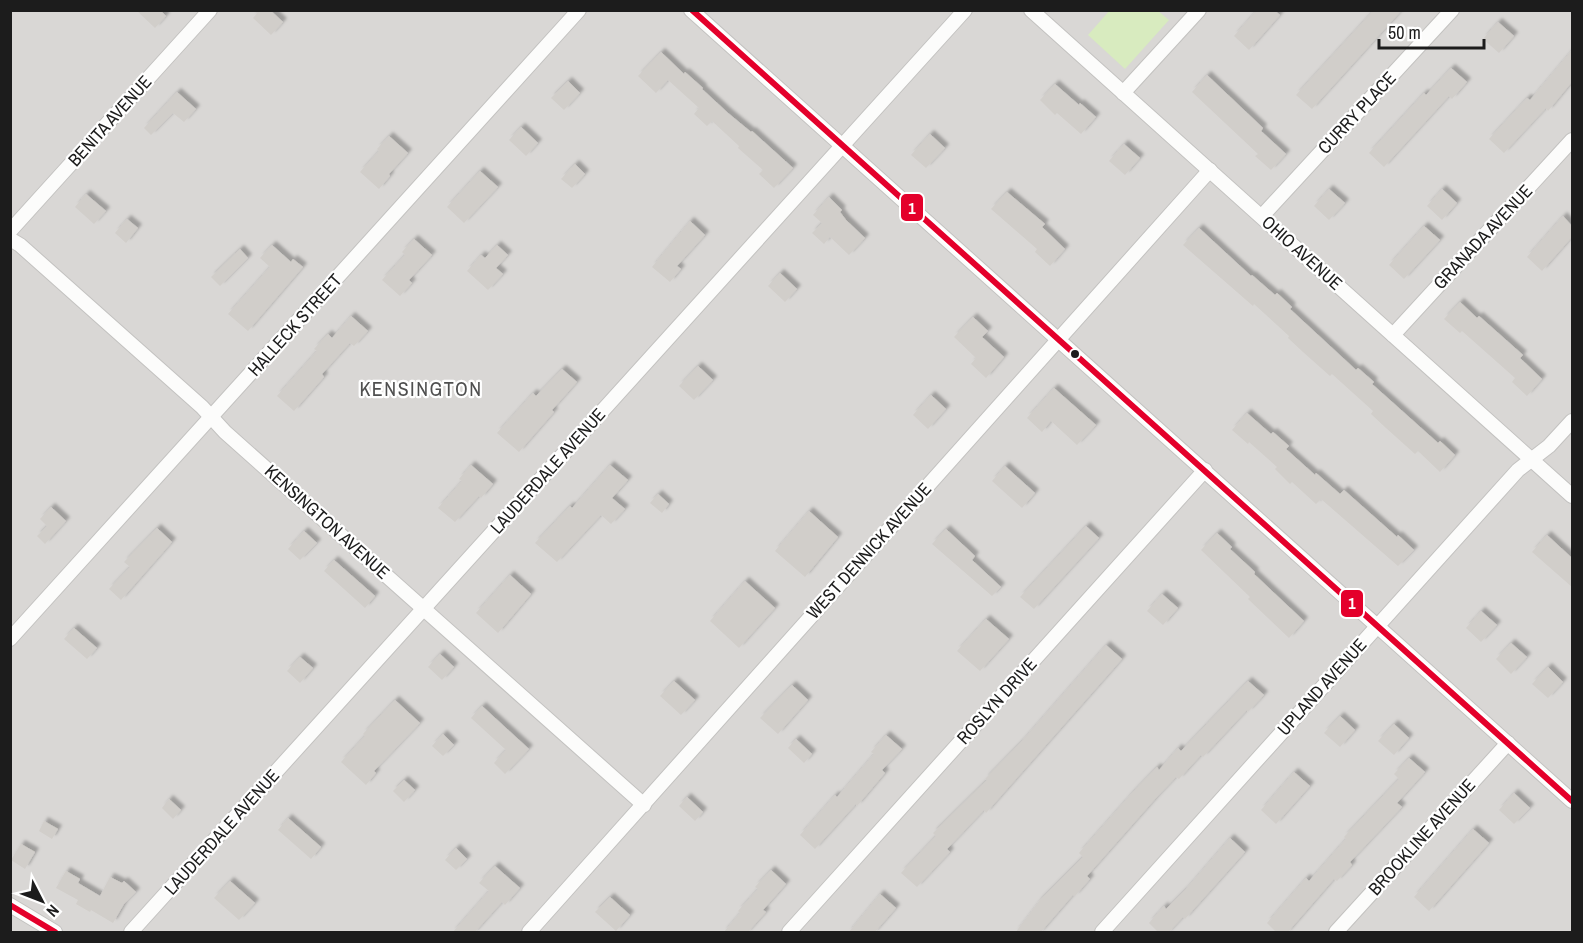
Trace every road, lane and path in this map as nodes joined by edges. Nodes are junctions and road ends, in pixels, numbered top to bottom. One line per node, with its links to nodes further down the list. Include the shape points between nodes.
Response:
1 (210, 10): 13 (street, BENITA AVENUE)
2 (579, 10): 17 (street, HALLECK STREET)
3 (691, 10): 10 (street)
4 (965, 10): 10 (street, LAUDERDALE AVENUE)
5 (1031, 10): 8 (street, OHIO AVENUE)
6 (1199, 10): 8 (street)
7 (1452, 10): 12 (street, CURRY PLACE)
8 (1123, 93): 11 (street, OHIO AVENUE)
9 (1572, 140): 15 (street, GRANADA AVENUE)
10 (842, 147): 16 (street); 22 (street, LAUDERDALE AVENUE)
11 (1210, 170): 12 (street, OHIO AVENUE); 16 (street, WEST DENNICK AVENUE)
12 (1262, 216): 15 (street, OHIO AVENUE)
13 (10, 231)
14 (10, 239): 17 (street, KENSINGTON AVENUE)
15 (1393, 335): 19 (street, OHIO AVENUE)
16 (1058, 340): 20 (street); 27 (street, WEST DENNICK AVENUE)
17 (211, 417): 22 (street, KENSINGTON AVENUE); 24 (street, HALLECK STREET)
18 (1572, 421): 19 (street, UPLAND AVENUE)
19 (1532, 460): 21 (street, OHIO AVENUE); 23 (street, UPLAND AVENUE, via 1518,470)
20 (1205, 470): 23 (street); 32 (street, ROSLYN DRIVE)
21 (1572, 496)
22 (424, 609): 27 (street, KENSINGTON AVENUE); 30 (street, LAUDERDALE AVENUE)
23 (1377, 625): 25 (street); 33 (street, UPLAND AVENUE)
24 (10, 639)
25 (1508, 743): 26 (street); 34 (street, BROOKLINE AVENUE)
26 (1572, 801)
27 (644, 805): 31 (street, WEST DENNICK AVENUE)
28 (10, 904): 29 (street)
29 (55, 933)
30 (131, 933)
31 (529, 933)
32 (789, 933)
33 (1102, 933)
34 (1336, 933)

